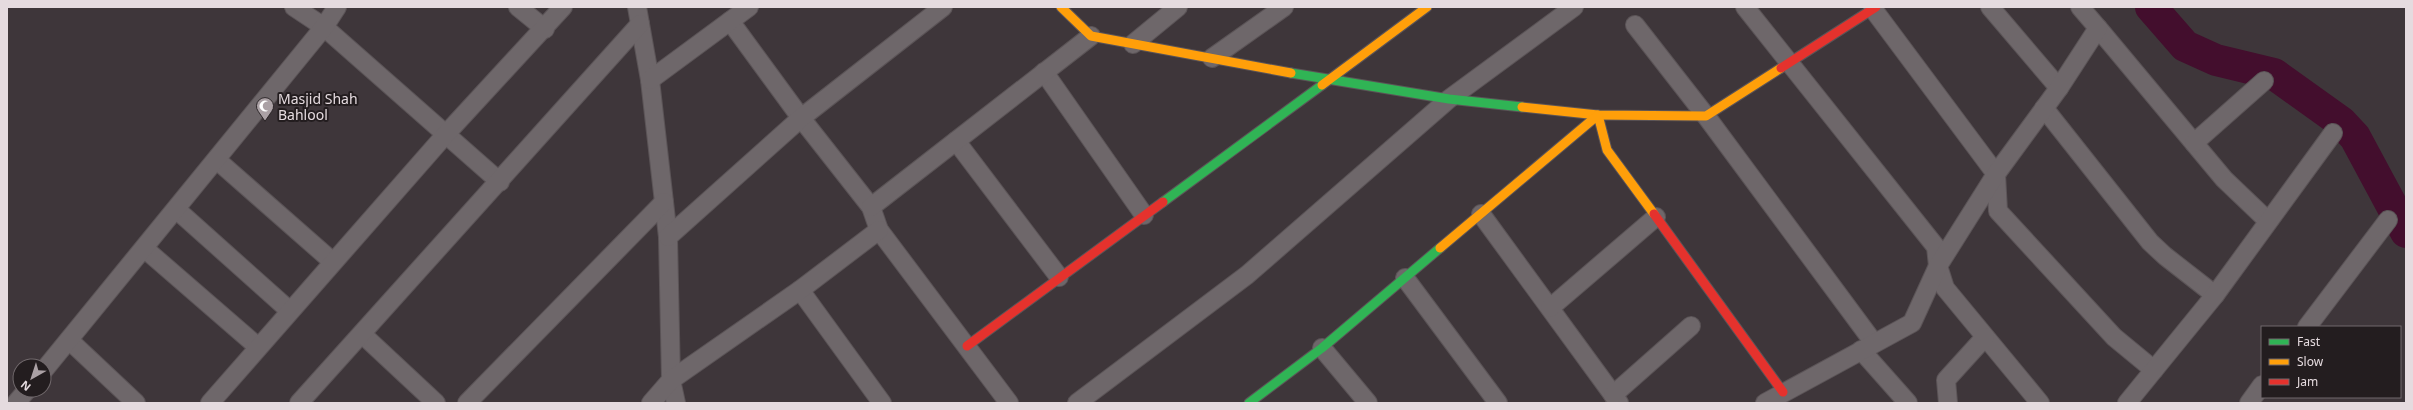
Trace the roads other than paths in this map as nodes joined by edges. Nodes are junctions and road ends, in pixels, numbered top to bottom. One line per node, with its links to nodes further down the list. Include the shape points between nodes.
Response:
1 (294, 7): 19 (street)
2 (337, 7): 19 (street)
3 (518, 7): 21 (street)
4 (563, 7): 21 (street)
5 (749, 7): 17 (street)
6 (943, 7): 35 (street)
7 (1061, 7): 22 (street)
8 (1178, 7): 23 (street)
9 (1284, 7): 24 (street)
10 (1427, 7): 28 (street)
11 (1574, 7): 31 (street)
12 (1745, 7): 25 (street)
13 (1990, 7): 30 (street)
14 (2080, 7): 20 (street)
15 (1874, 8): 25 (street); 41 (street)
16 (639, 16): 27 (street); 42 (street)
17 (730, 21): 27 (street); 35 (street)
18 (1635, 25): 34 (street)
19 (324, 27): 37 (street); 40 (street)
20 (2098, 28): 30 (street); 39 (street)
21 (545, 29): 37 (street)
22 (1091, 36): 23 (street); 26 (street)
23 (1133, 44): 24 (street)
24 (1212, 58): 28 (street)
25 (1790, 61): 34 (street); 55 (street, via 1936,247)
26 (1044, 72): 38 (street); 47 (street)
27 (650, 80): 43 (street)
28 (1328, 80): 31 (street); 47 (street)
29 (2264, 81): 39 (street)
30 (2059, 88): 32 (street)
31 (1449, 99): 33 (street); 86 (street, via 1247,275)
32 (2044, 108): 41 (street); 59 (street, via 2150,242)
33 (1598, 115): 34 (street); 46 (street); 48 (street, via 1607,150)
34 (1706, 116): 69 (street)
35 (801, 118): 44 (street); 52 (street)
36 (2333, 133): 50 (street)
37 (446, 134): 42 (street); 54 (street)
38 (956, 141): 44 (street); 56 (street)
39 (2194, 143): 50 (street, via 2224,179)
40 (218, 161): 45 (street); 54 (street)
41 (1996, 174): 55 (street); 72 (street, via 1998,211 2114,337)
42 (500, 182): 64 (street)
43 (664, 202): 52 (street); 81 (street)
44 (871, 207): 51 (street)
45 (177, 210): 53 (street); 61 (street)
46 (1481, 214): 57 (street); 60 (street)
47 (1144, 215): 56 (street)
48 (1656, 217): 60 (street); 75 (street)
49 (2388, 220): 63 (street)
50 (2268, 221): 59 (street)
51 (879, 230): 58 (street); 67 (street)
52 (668, 237): 73 (street)
53 (145, 249): 66 (street); 68 (street)
54 (333, 262): 61 (street)
55 (1938, 266): 65 (street, via 1945,288); 69 (street, via 1912,323)
56 (1059, 277): 67 (street)
57 (1405, 278): 70 (street); 89 (street)
58 (800, 290): 73 (street); 84 (street)
59 (2215, 295): 72 (street)
60 (1550, 308): 76 (street)
61 (290, 311): 68 (street)
62 (1691, 326): 76 (street)
63 (2307, 326)
64 (362, 334): 79 (street); 80 (street)
65 (1985, 337): 92 (street, via 1946,380); 93 (street)
66 (69, 340): 71 (street); 77 (street)
67 (967, 346): 85 (street)
68 (258, 347): 78 (street)
69 (1868, 347): 75 (street); 91 (street)
70 (1322, 348): 87 (street); 88 (street)
71 (52, 360)
72 (2154, 370): 94 (street)
73 (671, 380): 82 (street); 83 (street)
74 (2261, 386): 95 (street)
75 (1783, 392): 90 (street)
76 (1616, 399)
77 (136, 403)
78 (210, 403)
79 (299, 403)
80 (436, 403)
81 (467, 403)
82 (651, 403)
83 (676, 403)
84 (882, 403)
85 (1009, 403)
86 (1077, 403)
87 (1249, 403)
88 (1368, 403)
89 (1498, 403)
90 (1765, 403)
91 (1908, 403)
92 (1948, 403)
93 (2040, 403)
94 (2127, 403)
95 (2249, 403)

